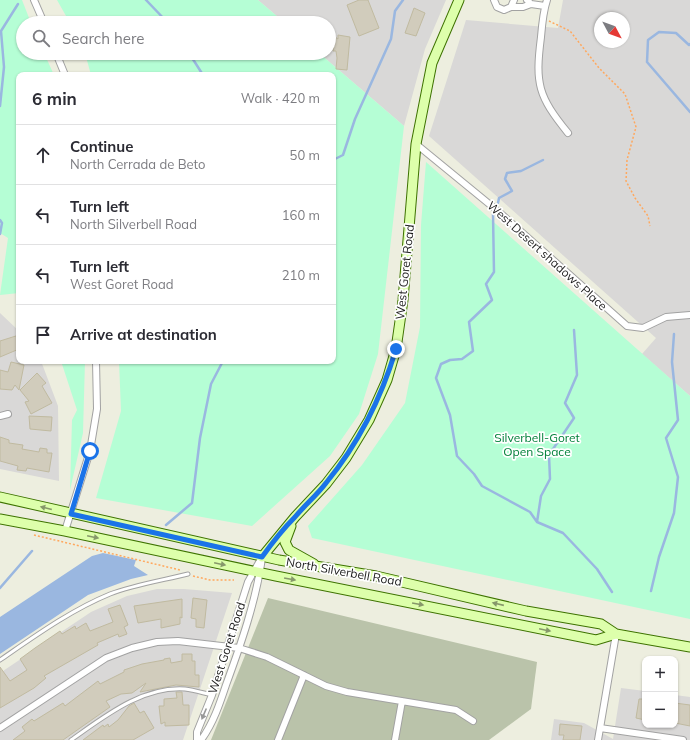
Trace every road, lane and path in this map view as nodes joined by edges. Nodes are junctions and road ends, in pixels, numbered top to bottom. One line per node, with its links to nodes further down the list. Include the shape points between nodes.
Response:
1 (34, 0): 8 (street)
2 (459, 0): 13 (main road, West Goret Road, via 432,62)
3 (494, 0): 7 (street, via 501,10)
4 (514, 0): 7 (street)
5 (529, 2): 6 (street); 7 (street, via 523,7)
6 (546, 3): 9 (street)
7 (511, 7)
8 (41, 16)
9 (543, 19): 12 (street, via 538,60 539,84 546,103); 14 (path, via 570,31 599,68 625,94 636,126 627,160 626,181 648,216)
10 (59, 60): 11 (street)
11 (65, 72)
12 (568, 133)
13 (416, 144): 15 (street, West Desert shadows Place, via 499,212 627,326 643,328 666,317); 21 (main road, West Goret Road, via 403,300 396,349 387,380 369,420 346,458 322,489)
14 (650, 226)
15 (690, 315)
16 (96, 364): 20 (street, via 97,409 90,451)
17 (8, 414): 18 (street)
18 (0, 416)
19 (0, 497): 20 (main road, North Silverbell Road, one-way to 19)
20 (71, 514): 23 (street); 25 (main road, North Silverbell Road)
21 (295, 517): 25 (main road, West Goret Road); 26 (main road, via 285,542 289,550)
22 (0, 519): 23 (main road, North Silverbell Road)
23 (65, 531): 27 (main road, North Silverbell Road, one-way to 27)
24 (31, 534): 28 (path, via 157,563)
25 (262, 557): 26 (main road, North Silverbell Road); 27 (street, West Goret Road)
26 (320, 568): 30 (main road, North Silverbell Road, one-way to 26, via 602,624 526,611 376,576)
27 (256, 572): 30 (main road, North Silverbell Road, one-way to 30, via 596,640); 31 (street, West Goret Road); 33 (street, West Goret Road)
28 (188, 574): 29 (path, via 210,580); 34 (lane, via 112,593 82,607)
29 (234, 580)
30 (616, 634): 32 (main road, North Silverbell Road); 40 (street)
31 (228, 646): 33 (street); 36 (street, West Goret Road); 39 (street, via 178,641 157,642 132,648 106,658)
32 (690, 647)
33 (239, 648): 35 (street, via 267,657); 43 (street, West Goret Road, via 219,705)
34 (0, 660)
35 (304, 675): 37 (street, via 326,686 347,692); 44 (street)
36 (212, 695): 41 (lane, via 184,689 148,693 114,711); 42 (street, West Goret Road, one-way to 42)
37 (402, 701): 38 (street, via 456,710); 45 (street)
38 (473, 721)
39 (0, 728)
40 (600, 728): 46 (street); 47 (street)
41 (71, 740)
42 (196, 740)
43 (201, 740)
44 (278, 740)
45 (395, 740)
46 (598, 740)
47 (683, 740)

